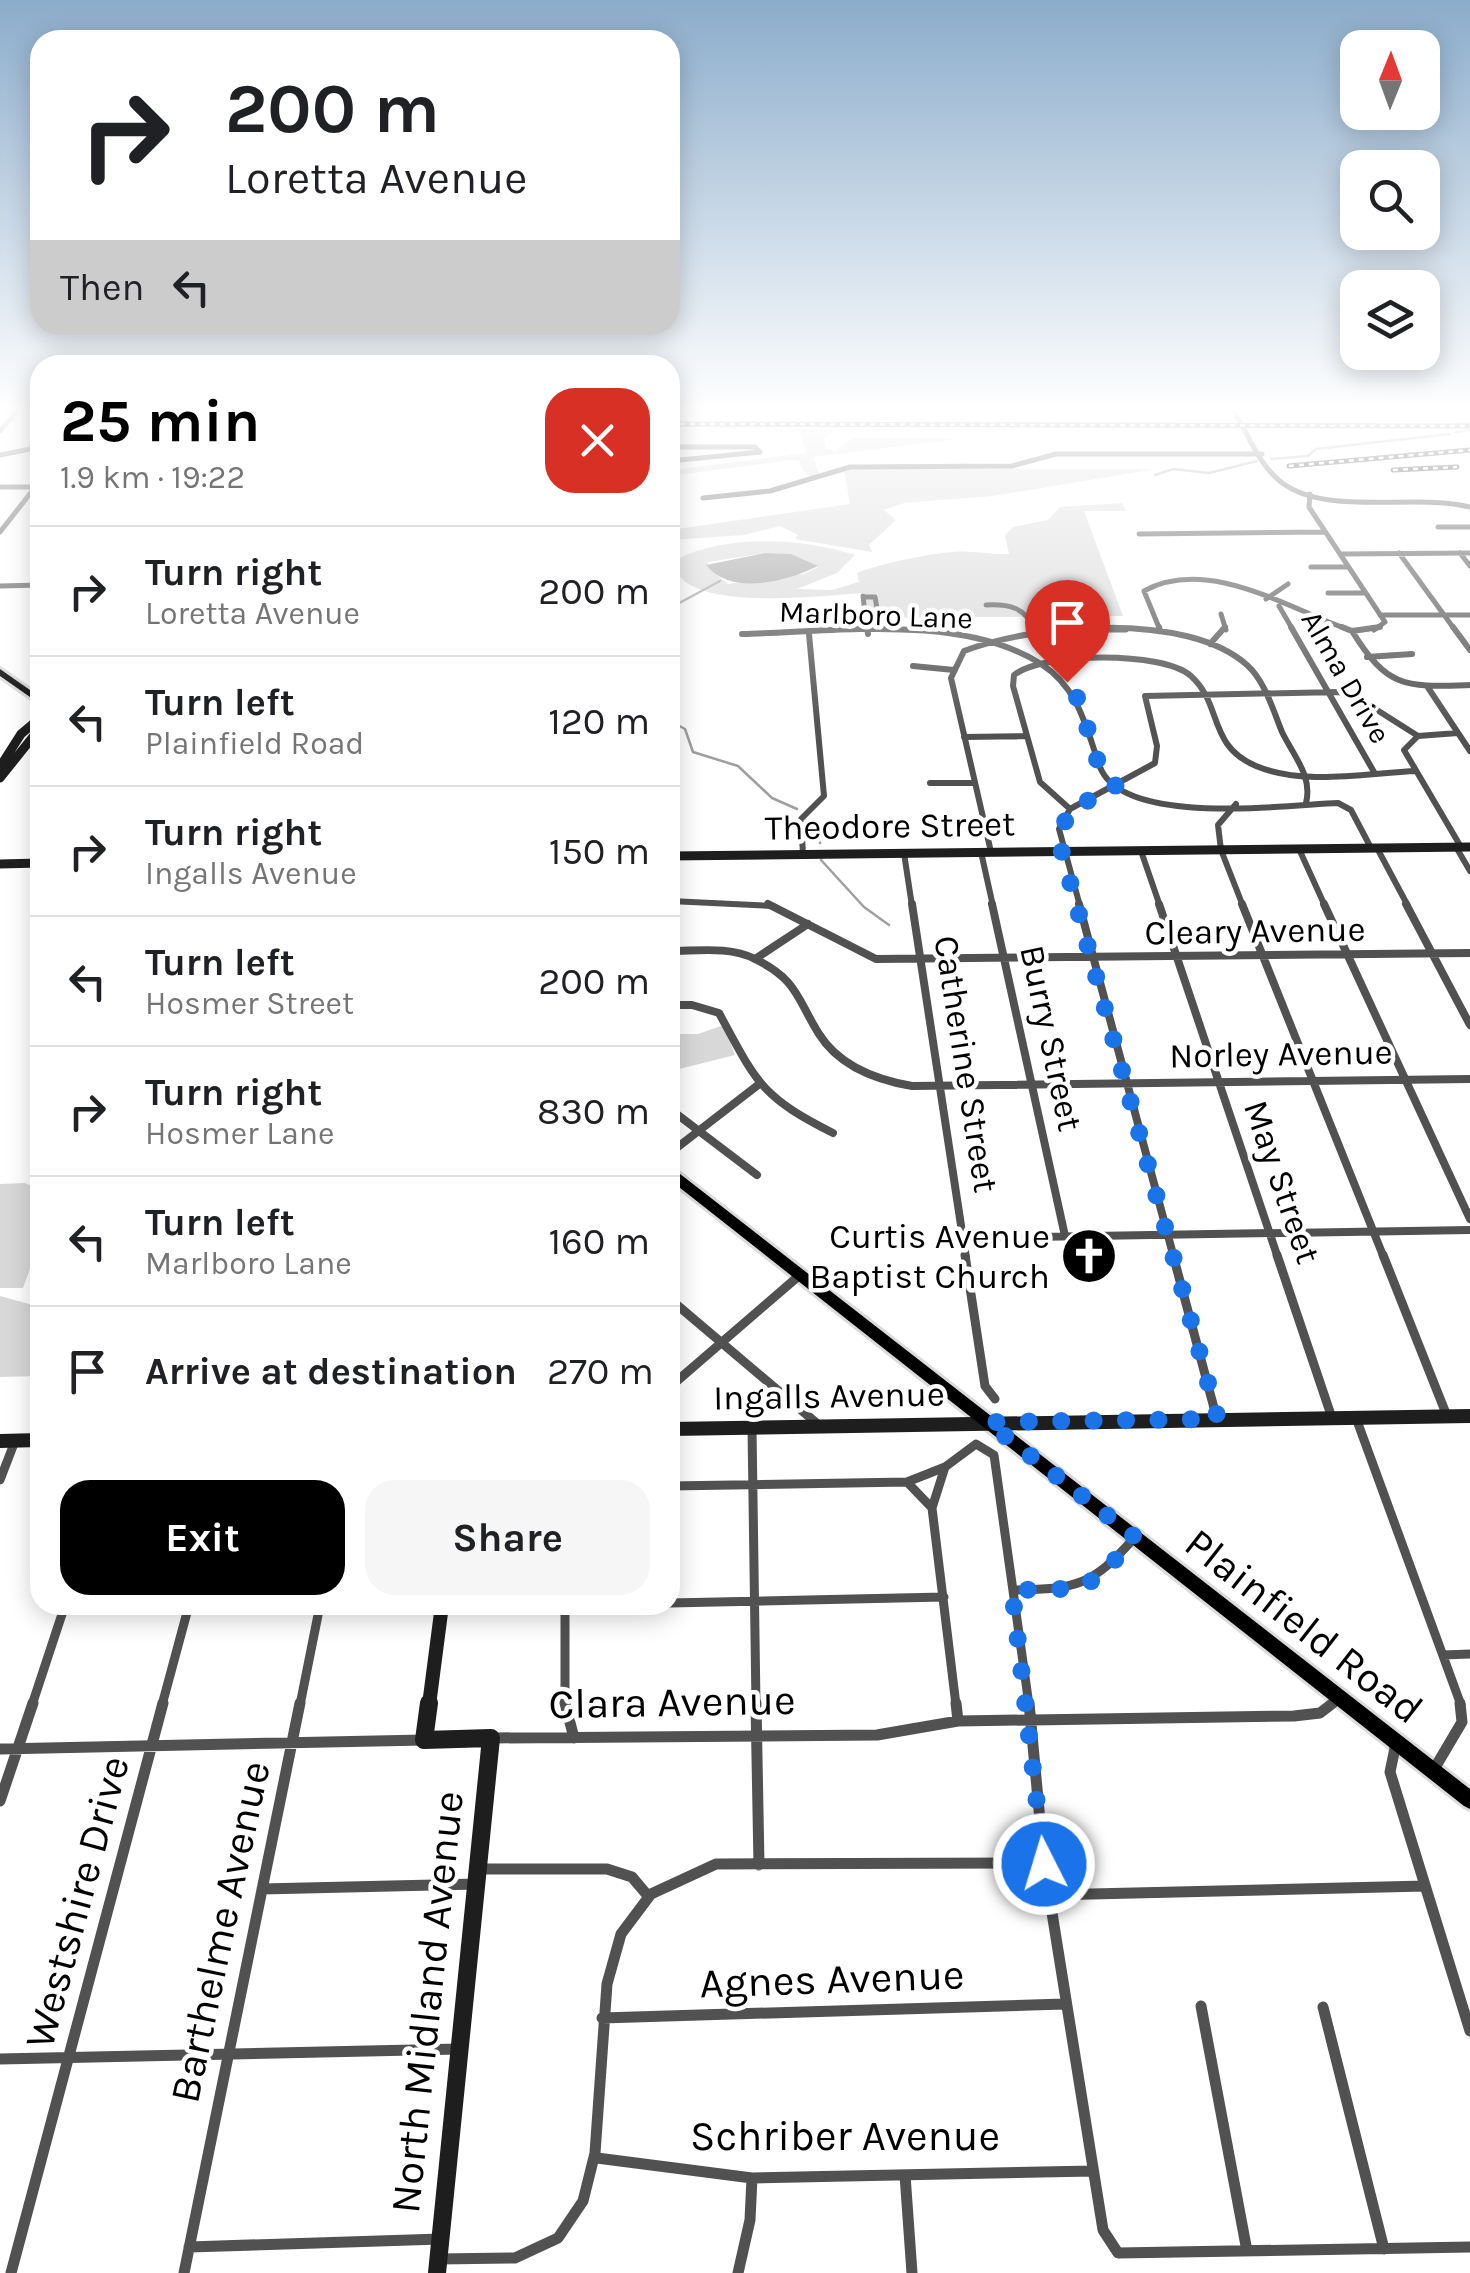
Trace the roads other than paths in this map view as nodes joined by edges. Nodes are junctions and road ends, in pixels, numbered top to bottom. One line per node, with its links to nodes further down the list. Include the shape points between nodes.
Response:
1 (1315, 517): 4 (street)
2 (1438, 527): 3 (street)
3 (1470, 527)
4 (1325, 532): 5 (street); 8 (street)
5 (1138, 534)
6 (1460, 553): 7 (street); 9 (street); 11 (street)
7 (1470, 553)
8 (1340, 554): 9 (street); 10 (street)
9 (1399, 554): 23 (street)
10 (1348, 566): 12 (street); 17 (street)
11 (1470, 566)
12 (1311, 567)
13 (1288, 584): 18 (street, Alma Drive)
14 (0, 586): 15 (street)
15 (30, 586)
16 (1328, 592): 17 (street)
17 (1365, 593): 25 (street)
18 (1266, 600): 19 (street); 26 (street, via 1211,580 1160,580 1144,592)
19 (1278, 605): 27 (street); 45 (street, Alma Drive)
20 (986, 606): 28 (street, via 1020,608)
21 (866, 614): 21 (street, via 863,596 875,597 878,614); 31 (street)
22 (1221, 614): 33 (street, via 1226,631)
23 (1444, 615): 24 (street); 25 (street); 34 (street)
24 (1470, 615)
25 (1380, 616): 27 (street, via 1378,629)
26 (1160, 630): 28 (street); 33 (street)
27 (1352, 631): 36 (street)
28 (1035, 632): 32 (street)
29 (742, 634): 30 (street, Marlboro Lane)
30 (809, 634): 31 (street, Marlboro Lane); 73 (street, via 824,796 801,820)
31 (868, 634): 32 (street, Marlboro Lane)
32 (986, 641): 37 (street, Marlboro Lane); 39 (street, via 962,653)
33 (1210, 644): 44 (street, via 1249,666)
34 (1470, 650)
35 (1412, 654): 36 (street)
36 (1367, 657): 42 (street, via 1392,682)
37 (1039, 663): 43 (street, via 1159,662 1188,674); 49 (street, via 1012,681); 61 (street, Marlboro Lane, via 1074,690 1104,776)
38 (913, 666): 39 (street)
39 (954, 670): 51 (street, Burry Street)
40 (0, 672): 46 (main road)
41 (1470, 685): 42 (street)
42 (1426, 686): 48 (street)
43 (1199, 692): 44 (street); 56 (street, via 1227,748 1271,771); 61 (street, via 1145,696 1158,757 1150,769)
44 (1262, 692): 45 (street); 56 (street)
45 (1328, 692): 50 (street, via 1355,696); 57 (street, Alma Drive)
46 (30, 694)
47 (30, 727): 54 (main road)
48 (1458, 733): 50 (street); 53 (street)
49 (1028, 736): 51 (street); 64 (street, via 1041,784)
50 (1418, 736): 55 (street, via 1404,750)
51 (964, 737): 60 (street, Burry Street)
52 (30, 740): 58 (main road)
53 (1470, 751)
54 (0, 767)
55 (1416, 771): 57 (street); 65 (street)
56 (1303, 772): 57 (street); 62 (street, via 1311,790)
57 (1374, 772)
58 (0, 778)
59 (930, 783): 60 (street)
60 (975, 783): 70 (street, Burry Street)
61 (1116, 786): 63 (street, via 1154,804); 64 (street)
62 (1306, 803): 63 (street); 66 (street, via 1346,805)
63 (1236, 804): 68 (street, via 1218,825)
64 (1070, 810): 71 (street, via 1059,828)
65 (1462, 847): 66 (main road, Theodore Street); 77 (street)
66 (1374, 848): 67 (main road, Theodore Street); 81 (street)
67 (1298, 849): 68 (main road, Theodore Street); 83 (street)
68 (1221, 850): 69 (main road, Theodore Street); 85 (street)
69 (1140, 851): 71 (main road, Theodore Street); 84 (street, May Street)
70 (986, 852): 71 (main road, Theodore Street); 72 (main road, Theodore Street); 88 (street, Burry Street)
71 (1062, 852): 86 (street)
72 (904, 853): 73 (main road, Theodore Street); 89 (street, Catherine Street)
73 (803, 854): 74 (main road, Theodore Street)
74 (680, 856)
75 (30, 863): 76 (main road)
76 (0, 864)
77 (1470, 872)
78 (680, 901): 79 (street, Cleary Avenue, via 767,904)
79 (808, 924): 87 (street); 89 (street, Cleary Avenue, via 866,957)
80 (680, 951): 87 (street, Norley Avenue, via 730,951)
81 (1434, 954): 82 (street, Cleary Avenue); 83 (street, Cleary Avenue); 91 (street)
82 (1470, 954)
83 (1348, 955): 85 (street, Cleary Avenue); 93 (street)
84 (1176, 956): 85 (street, Cleary Avenue); 86 (street, Cleary Avenue); 95 (street, May Street)
85 (1264, 956): 94 (street)
86 (1091, 958): 88 (street, Cleary Avenue); 96 (street)
87 (755, 959): 99 (street, Norley Avenue, via 796,988 820,1036 843,1061 884,1081)
88 (1006, 959): 89 (street, Cleary Avenue); 98 (street, Burry Street)
89 (920, 960): 99 (street, Catherine Street)
90 (680, 1005): 97 (street, via 719,1013)
91 (1470, 1025)
92 (1470, 1079): 93 (street, Norley Avenue)
93 (1406, 1080): 94 (street, Norley Avenue); 106 (street)
94 (1313, 1081): 95 (street, Norley Avenue); 108 (street)
95 (1219, 1082): 96 (street, Norley Avenue); 109 (street, May Street)
96 (1125, 1084): 98 (street, Norley Avenue); 110 (street)
97 (758, 1086): 101 (street); 102 (street)
98 (1034, 1086): 99 (street, Norley Avenue); 111 (street, Burry Street)
99 (938, 1087): 112 (street, Catherine Street)
100 (680, 1116): 101 (street)
101 (698, 1130): 103 (street); 104 (street)
102 (834, 1133)
103 (680, 1145)
104 (758, 1175)
105 (680, 1181): 113 (main road, Plainfield Road)
106 (1470, 1219)
107 (1470, 1230): 108 (street)
108 (1372, 1232): 109 (street); 118 (street)
109 (1271, 1233): 110 (street); 119 (street, May Street)
110 (1168, 1235): 111 (street); 121 (street)
111 (1065, 1236): 112 (street)
112 (962, 1238): 117 (street, Catherine Street, via 985,1386)
113 (801, 1274): 115 (street); 123 (main road, Plainfield Road)
114 (680, 1308): 115 (street)
115 (722, 1344): 116 (street); 124 (street)
116 (680, 1380)
117 (996, 1399)
118 (1447, 1416): 120 (main road, Ingalls Avenue); 122 (main road, Ingalls Avenue)
119 (1332, 1418): 120 (main road, Ingalls Avenue); 121 (main road, Ingalls Avenue)
120 (1356, 1418): 145 (street)
121 (1218, 1419): 123 (main road, Ingalls Avenue)
122 (1469, 1419)
123 (987, 1422): 124 (main road, Ingalls Avenue); 134 (main road, Plainfield Road)
124 (820, 1426): 125 (main road, Ingalls Avenue)
125 (752, 1428): 126 (main road, Ingalls Avenue); 131 (street)
126 (680, 1430)
127 (8, 1441): 129 (street)
128 (945, 1467): 130 (street); 133 (street); 135 (street, via 976,1444 994,1454)
129 (0, 1480)
130 (907, 1482): 131 (street); 133 (street)
131 (754, 1485): 132 (street); 137 (street)
132 (680, 1486)
133 (932, 1508): 136 (street)
134 (1135, 1537): 135 (street, via 1094,1584); 146 (main road, Plainfield Road)
135 (1012, 1590): 147 (street)
136 (944, 1597): 137 (street); 148 (street)
137 (755, 1601): 138 (street); 149 (street)
138 (680, 1603)
139 (62, 1615): 157 (street)
140 (186, 1615): 155 (street, Westshire Drive)
141 (318, 1615): 153 (street, Barthelme Avenue)
142 (441, 1615): 152 (main road)
143 (564, 1615): 151 (street, via 562,1702)
144 (1470, 1654): 145 (street)
145 (1442, 1655): 158 (street, via 1462,1722)
146 (1338, 1698): 147 (street, Clara Avenue, via 1320,1713 1294,1716); 154 (main road, Plainfield Road)
147 (1030, 1720): 148 (street, Clara Avenue); 162 (street)
148 (958, 1721): 149 (street, Clara Avenue, via 877,1734)
149 (758, 1736): 151 (street, Clara Avenue); 161 (street)
150 (491, 1738): 151 (street, Clara Avenue); 152 (main road, Clara Avenue); 163 (main road, North Midland Avenue)
151 (574, 1738)
152 (424, 1740): 153 (street, Clara Avenue)
153 (292, 1743): 155 (street, Clara Avenue); 165 (street, Barthelme Avenue)
154 (1396, 1743): 158 (main road, Plainfield Road); 164 (street, via 1390,1772)
155 (151, 1746): 157 (street, Clara Avenue); 175 (street, Westshire Drive)
156 (0, 1749): 157 (street, Clara Avenue)
157 (17, 1749): 160 (street)
158 (1434, 1772): 159 (main road, Plainfield Road)
159 (1470, 1800)
160 (0, 1801)
161 (759, 1864): 162 (street); 167 (street, via 699,1867)
162 (1044, 1864): 166 (street)
163 (478, 1876): 165 (street); 167 (street, via 607,1869 632,1877); 173 (main road, North Midland Avenue)
164 (1425, 1886): 166 (street); 172 (street)
165 (262, 1889): 174 (street, Barthelme Avenue)
166 (1049, 1895): 168 (street)
167 (648, 1896): 171 (street, via 616,1948)
168 (1064, 2004): 171 (street, Agnes Avenue); 178 (street)
169 (1201, 2006): 184 (street)
170 (1323, 2007): 183 (street)
171 (602, 2018): 177 (street)
172 (1470, 2031)
173 (459, 2049): 174 (street); 185 (main road, North Midland Avenue)
174 (227, 2054): 175 (street); 181 (street, Barthelme Avenue)
175 (70, 2058): 176 (street); 186 (street, Westshire Drive)
176 (0, 2059)
177 (597, 2158): 180 (street, Schriber Avenue); 185 (street, via 578,2210 558,2236 515,2258)
178 (1093, 2171): 179 (street, Schriber Avenue); 184 (street, via 1104,2230 1118,2254)
179 (905, 2175): 180 (street, Schriber Avenue); 189 (street)
180 (752, 2178): 188 (street)
181 (189, 2247): 185 (street); 187 (street, Barthelme Avenue)
182 (1470, 2247): 183 (street)
183 (1384, 2249): 184 (street)
184 (1247, 2251)
185 (439, 2257)
186 (11, 2273)
187 (184, 2273)
188 (738, 2273)
189 (912, 2273)

